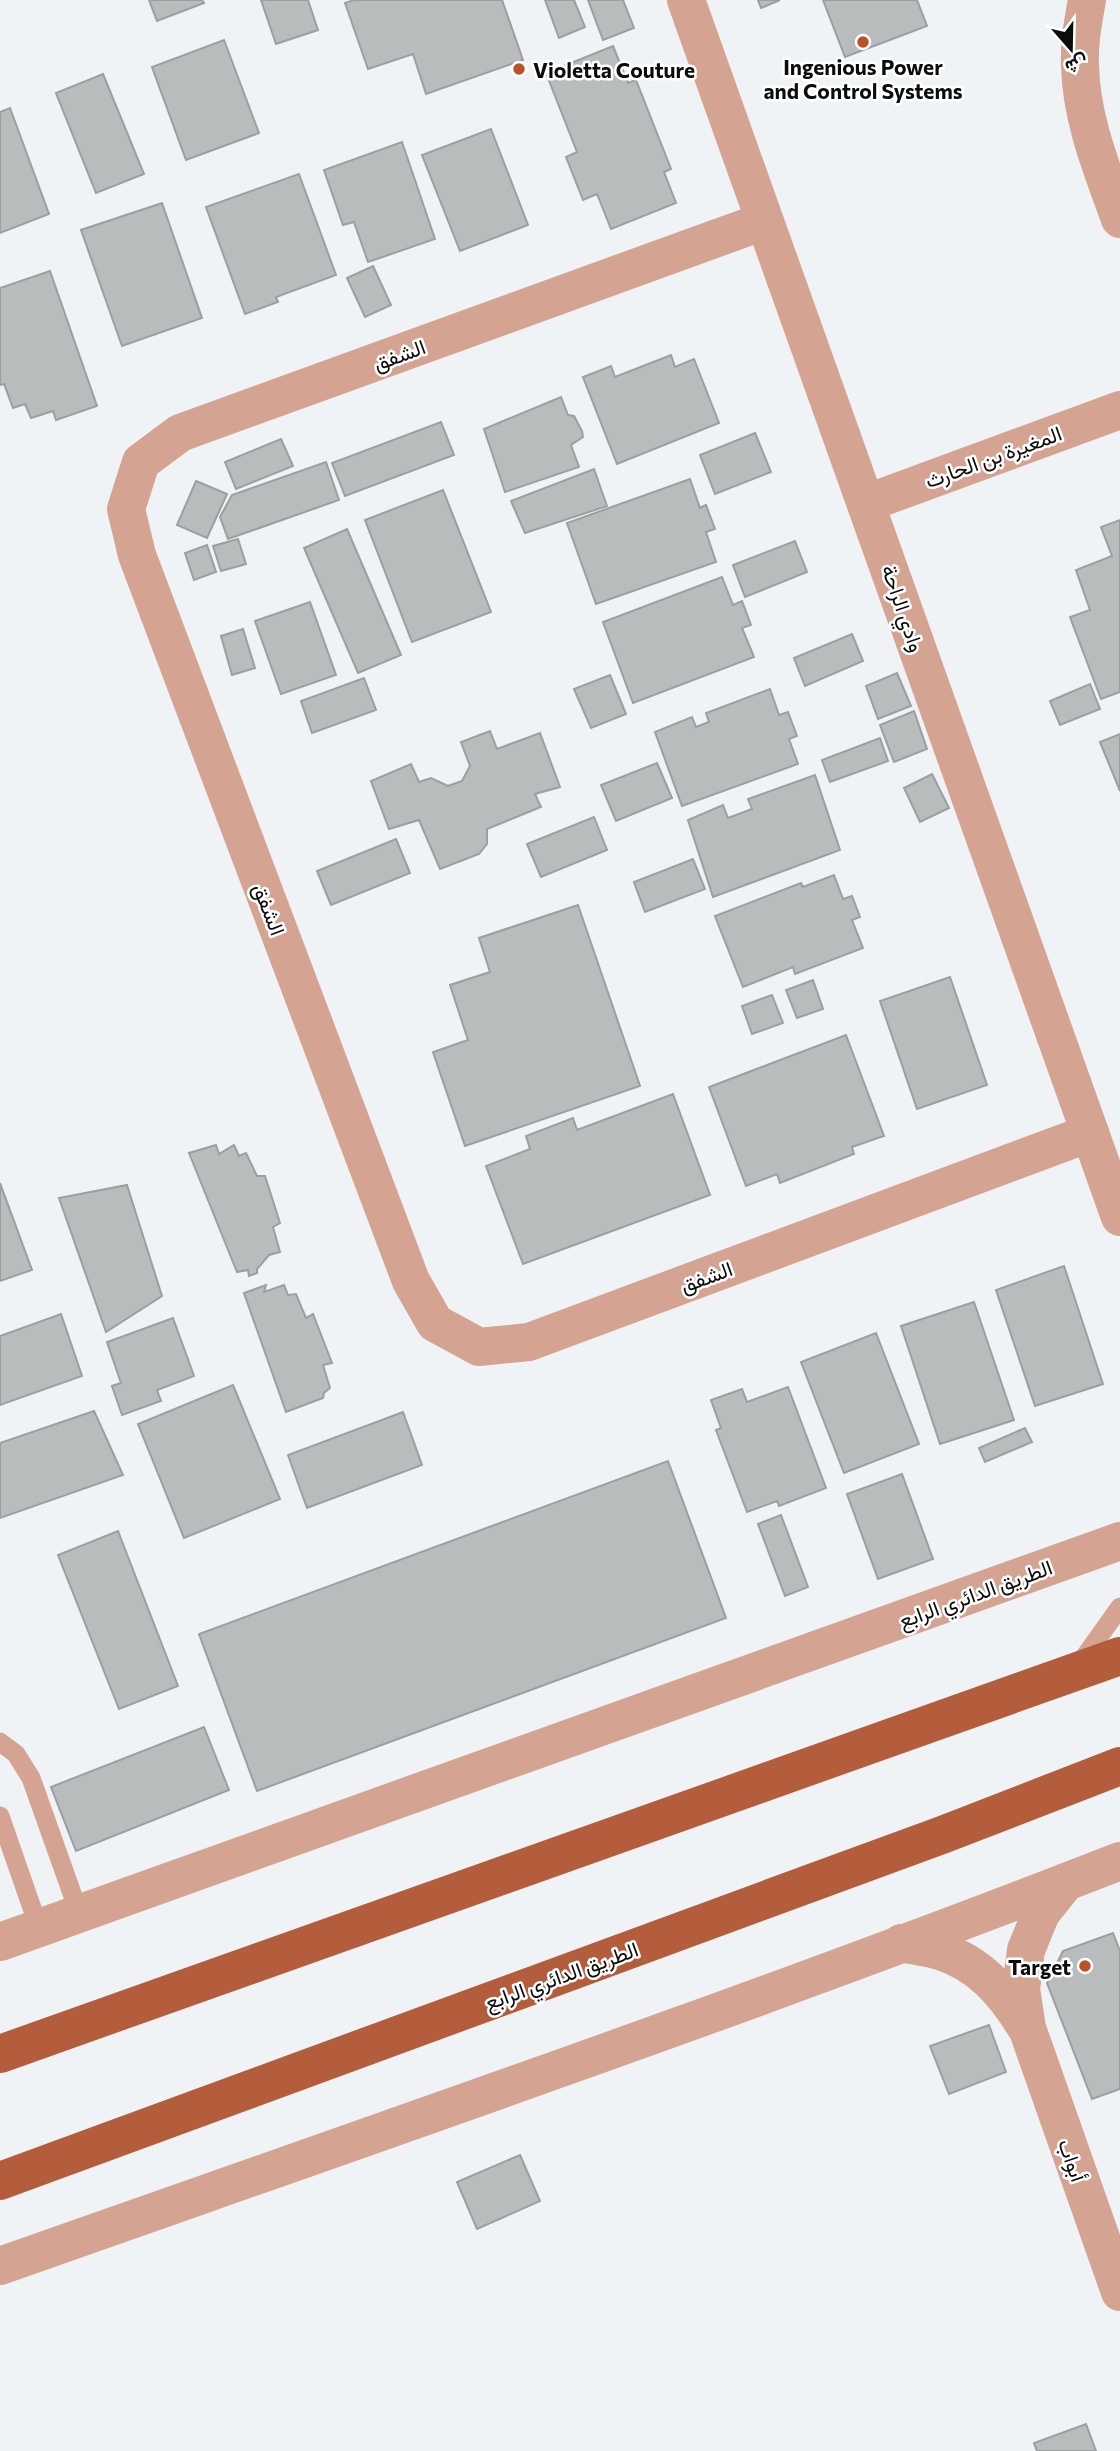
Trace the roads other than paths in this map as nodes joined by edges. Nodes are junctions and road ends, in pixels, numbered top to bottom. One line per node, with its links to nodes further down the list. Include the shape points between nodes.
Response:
1 (686, 0): 4 (street, وادي الراحة)
2 (1087, 0): 3 (street, via 1081,32 1083,99 1089,132)
3 (1120, 219)
4 (764, 221): 6 (street, وادي الراحة); 7 (street, الشفق, via 180,433 141,463 126,509 137,555 411,1281 435,1324 479,1346 529,1342)
5 (1120, 410): 6 (street, المغيرة بن الحارث)
6 (867, 503): 7 (street, وادي الراحة)
7 (1090, 1133): 8 (street, وادي الراحة)
8 (1120, 1217)
9 (1120, 1541): 20 (street, الطريق الدائري الرابع)
10 (1120, 1607): 12 (lane)
11 (1120, 1656): 12 (main road)
12 (1073, 1673): 25 (main road)
13 (0, 1742): 20 (lane, via 16,1754 31,1778)
14 (1120, 1766): 17 (main road, الطريق الدائري الرابع)
15 (1120, 1791): 17 (main road)
16 (0, 1816): 21 (lane)
17 (942, 1835): 26 (main road, الطريق الدائري الرابع)
18 (1120, 1861): 19 (street)
19 (1066, 1882): 23 (street); 24 (street, أبواب, via 1041,1913 1027,1950 1021,1989)
20 (79, 1913): 21 (street, الطريق الدائري الرابع)
21 (39, 1928): 22 (street, الطريق الدائري الرابع)
22 (0, 1942)
23 (901, 1944): 24 (street, أبواب, via 940,1951 975,1968 1005,1995); 27 (street)
24 (1027, 2028): 28 (street, أبواب)
25 (0, 2054)
26 (0, 2181)
27 (0, 2266)
28 (1120, 2292)

